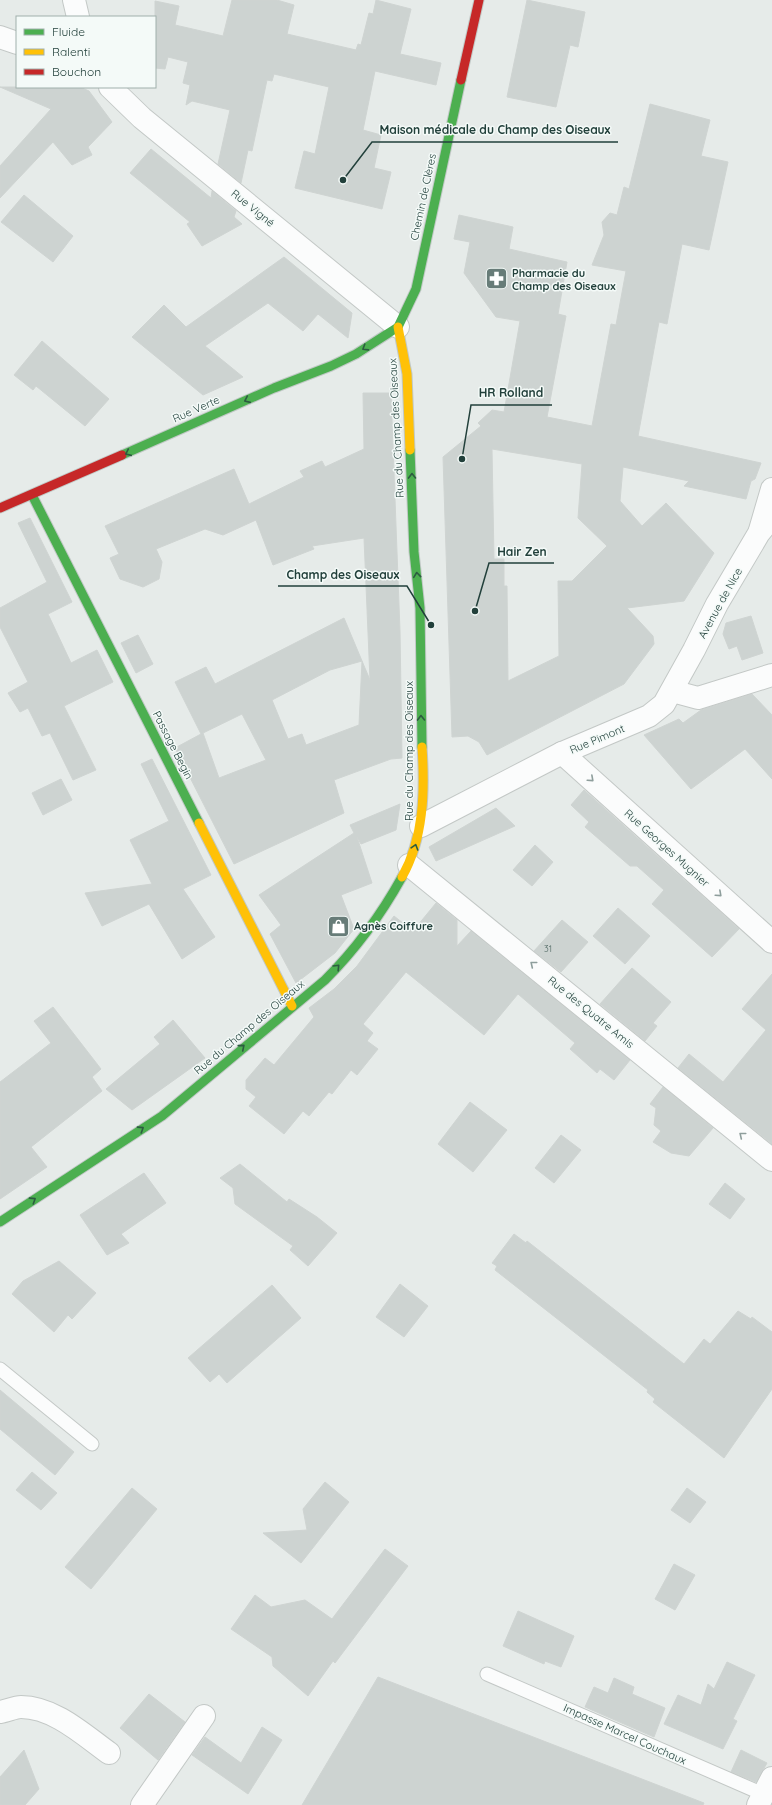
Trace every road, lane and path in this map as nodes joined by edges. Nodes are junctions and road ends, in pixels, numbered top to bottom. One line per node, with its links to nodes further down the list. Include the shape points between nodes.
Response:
1 (74, 0): 3 (street)
2 (479, 0): 7 (street, Chemin de Clères, via 416,289)
3 (78, 16)
4 (0, 37): 5 (street)
5 (16, 43)
6 (111, 88): 7 (street, Rue Vigné, via 142,118)
7 (398, 327): 9 (street, Rue Verte, one-way to 9, via 356,354 331,366 274,388); 15 (street, Rue du Champ des Oiseaux, one-way to 7, via 423,760 420,608 414,552 407,374)
8 (772, 489): 11 (street, Avenue de Nice)
9 (32, 495): 10 (street, Rue Verte); 18 (street, Passage Begin)
10 (0, 508)
11 (766, 525): 13 (street, Avenue de Nice, via 717,604)
12 (772, 675): 13 (street, via 698,698)
13 (672, 691): 14 (street, Rue Pimont, via 664,704 649,716)
14 (562, 753): 15 (street, Rue Pimont); 17 (street, Rue Georges Mugnier, one-way to 17)
15 (421, 826): 16 (street, Rue du Champ des Oiseaux, one-way to 15)
16 (409, 865): 18 (street, Rue du Champ des Oiseaux, one-way to 16, via 325,980 348,956 387,904); 19 (street, Rue des Quatre Amis, one-way to 16)
17 (772, 942)
18 (292, 1006): 20 (street, Rue du Champ des Oiseaux, one-way to 18, via 162,1116)
19 (772, 1160)
20 (2, 1217)
21 (0, 1369): 22 (lane)
22 (92, 1444)
23 (487, 1674): 27 (lane, Impasse Marcel Couchaux)
24 (0, 1712): 26 (street, via 21,1707 49,1713 66,1721)
25 (204, 1716): 28 (street)
26 (109, 1753)
27 (764, 1792)
28 (142, 1805)

